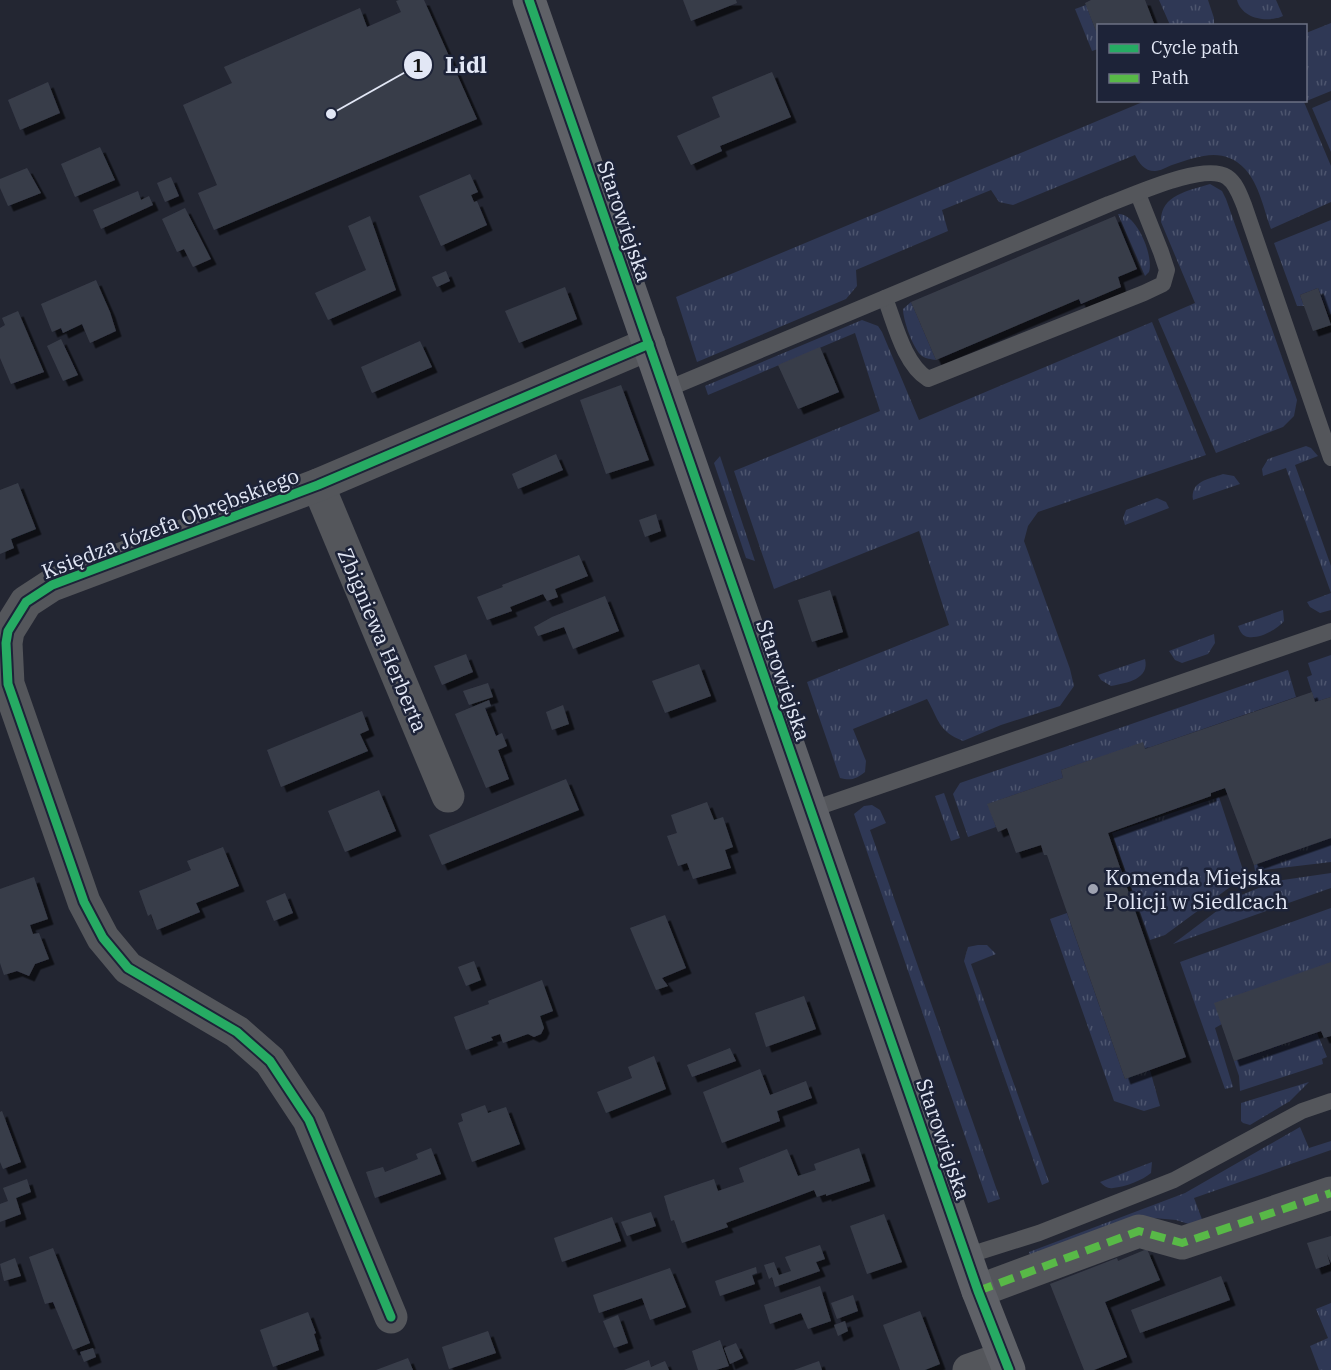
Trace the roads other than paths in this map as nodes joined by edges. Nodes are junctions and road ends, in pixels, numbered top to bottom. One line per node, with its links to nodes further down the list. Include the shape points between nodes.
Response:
1 (529, 0): 4 (main road, Starowiejska)
2 (1138, 194): 3 (lane); 3 (lane, via 1167,270 1163,284 1144,293 928,379 910,361); 6 (lane, via 1184,176 1213,172 1233,182)
3 (885, 298): 5 (lane)
4 (649, 344): 5 (main road, Starowiejska); 7 (street, Księdza Józefa Obrębskiego)
5 (665, 390): 10 (main road, Starowiejska)
6 (1331, 458)
7 (318, 485): 9 (street, Zbigniewa Herberta); 15 (street, Księdza Józefa Obrębskiego, via 51,585 26,602 8,631 8,684 84,902 104,938 128,968 237,1032 270,1061 309,1120)
8 (1331, 631): 10 (lane)
9 (448, 796)
10 (810, 810): 13 (main road, Starowiejska)
11 (1331, 1101): 13 (lane, via 1302,1111 1174,1180 1038,1233)
12 (1331, 1193): 14 (street, via 1182,1244 1139,1231)
13 (966, 1256): 14 (main road, Starowiejska)
14 (978, 1291): 16 (main road, Starowiejska)
15 (391, 1317)
16 (1007, 1364): 17 (street)
17 (969, 1370)

